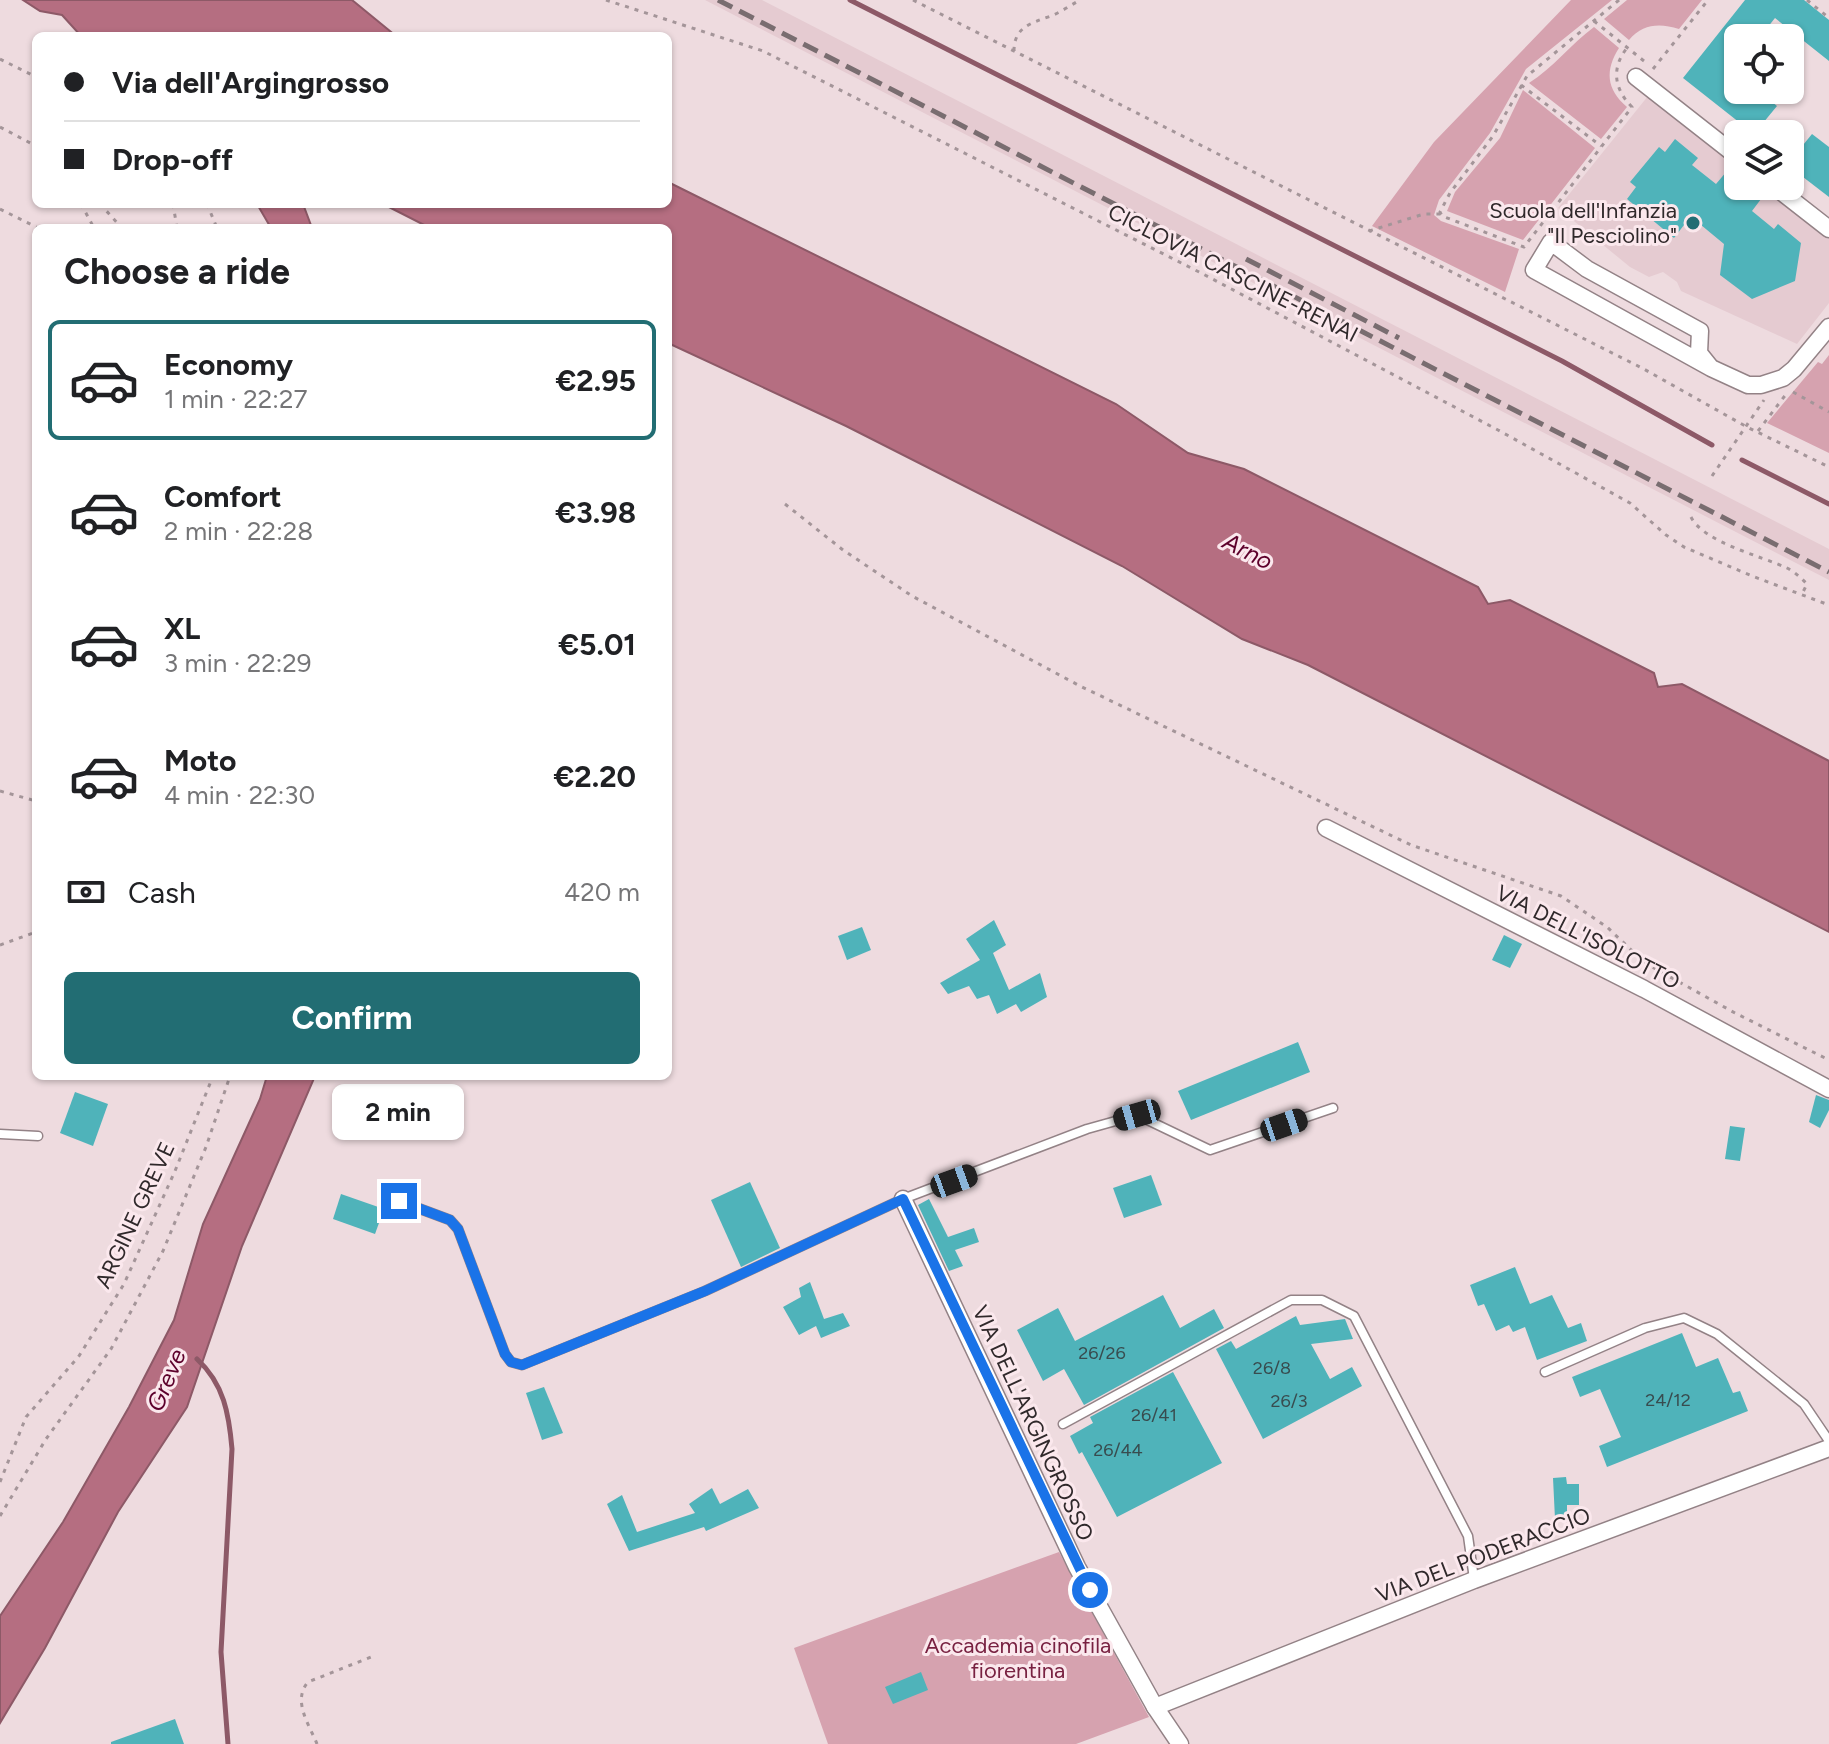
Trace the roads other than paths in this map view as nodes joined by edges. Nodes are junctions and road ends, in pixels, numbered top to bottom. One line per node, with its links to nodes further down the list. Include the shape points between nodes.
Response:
1 (1636, 77): 2 (street)
2 (1724, 146)
3 (1792, 200): 4 (street)
4 (1829, 229)
5 (1829, 327): 6 (street, via 1776,382 1748,385)
6 (1711, 368): 6 (street, via 1699,353 1700,331 1587,269 1551,242 1534,270)
7 (1326, 828): 8 (street, VIA DELL'ISOLOTTO)
8 (1829, 1089)
9 (1333, 1108): 12 (lane, via 1210,1150 1137,1115)
10 (0, 1134): 11 (lane)
11 (38, 1136)
12 (903, 1199): 13 (lane, via 705,1291 522,1365 505,1354 458,1229 450,1220); 19 (street, VIA DELL'ARGINGROSSO, via 1077,1567)
13 (399, 1201)
14 (1545, 1372): 16 (lane, via 1645,1328 1684,1318 1717,1334 1804,1404)
15 (1063, 1424): 18 (lane, via 1291,1300 1322,1300 1354,1316 1468,1536)
16 (1829, 1441)
17 (1829, 1448): 18 (street, VIA DEL PODERACCIO)
18 (1474, 1580): 19 (street, VIA DEL PODERACCIO)
19 (1155, 1707): 20 (street, VIA DELL'ARGINGROSSO)
20 (1180, 1744)

